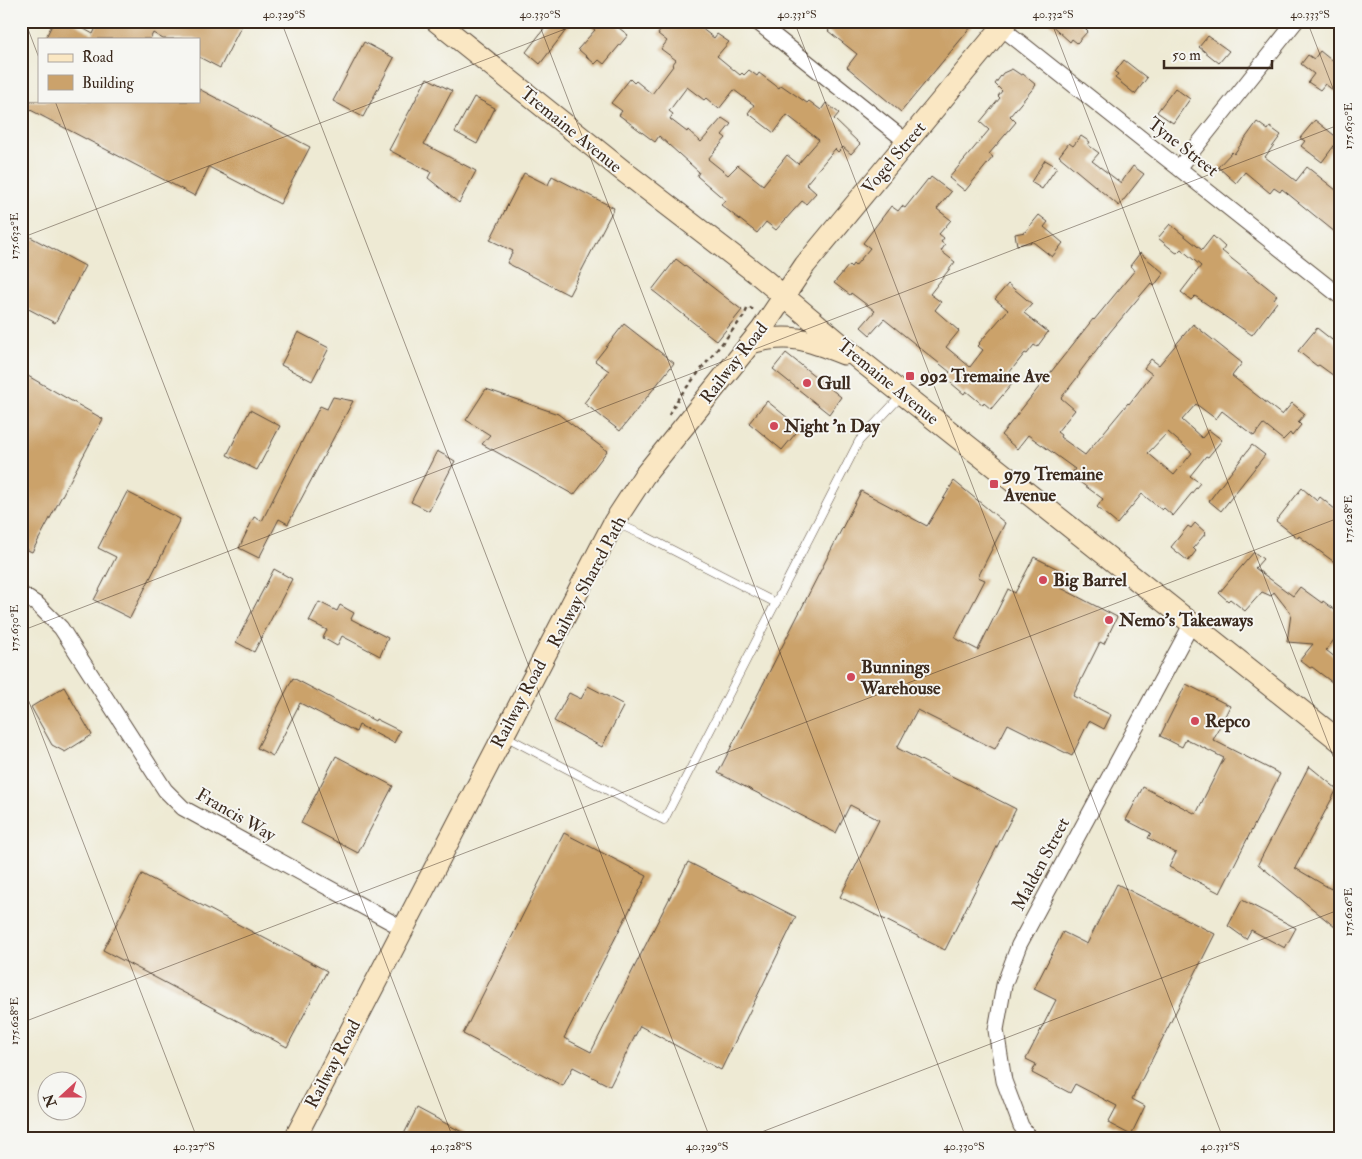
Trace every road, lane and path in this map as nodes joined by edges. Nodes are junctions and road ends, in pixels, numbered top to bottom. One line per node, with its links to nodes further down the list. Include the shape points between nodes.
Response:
1 (436, 21): 7 (main road, Tremaine Avenue)
2 (756, 21): 5 (street)
3 (1296, 21): 6 (street)
4 (1004, 24): 5 (main road, Vogel Street); 6 (street, Tyne Street)
5 (907, 142): 7 (main road, Vogel Street, via 805,265)
6 (1179, 168): 8 (street, Tyne Street)
7 (784, 296): 9 (main road, Railway Road); 12 (main road, Tremaine Avenue)
8 (1341, 297)
9 (751, 343): 12 (main road, via 769,338 798,338); 14 (main road, Railway Road, via 644,476)
10 (725, 346): 11 (path)
11 (719, 348)
12 (861, 361): 13 (main road, Tremaine Avenue)
13 (903, 394): 16 (lane, via 859,441); 17 (main road, Tremaine Avenue)
14 (614, 522): 16 (lane); 18 (main road, Railway Road)
15 (21, 594): 20 (street, Francis Way, via 38,605 61,628 165,790 183,808)
16 (776, 603): 18 (lane, via 664,820)
17 (1192, 623): 19 (main road, Tremaine Avenue); 22 (street, Malden Street, via 1019,945 1004,984 996,1030 1004,1082 1021,1126)
18 (503, 736): 20 (main road, Railway Road)
19 (1341, 742)
20 (402, 928): 21 (main road, Railway Road)
21 (294, 1138)
22 (1030, 1138)

